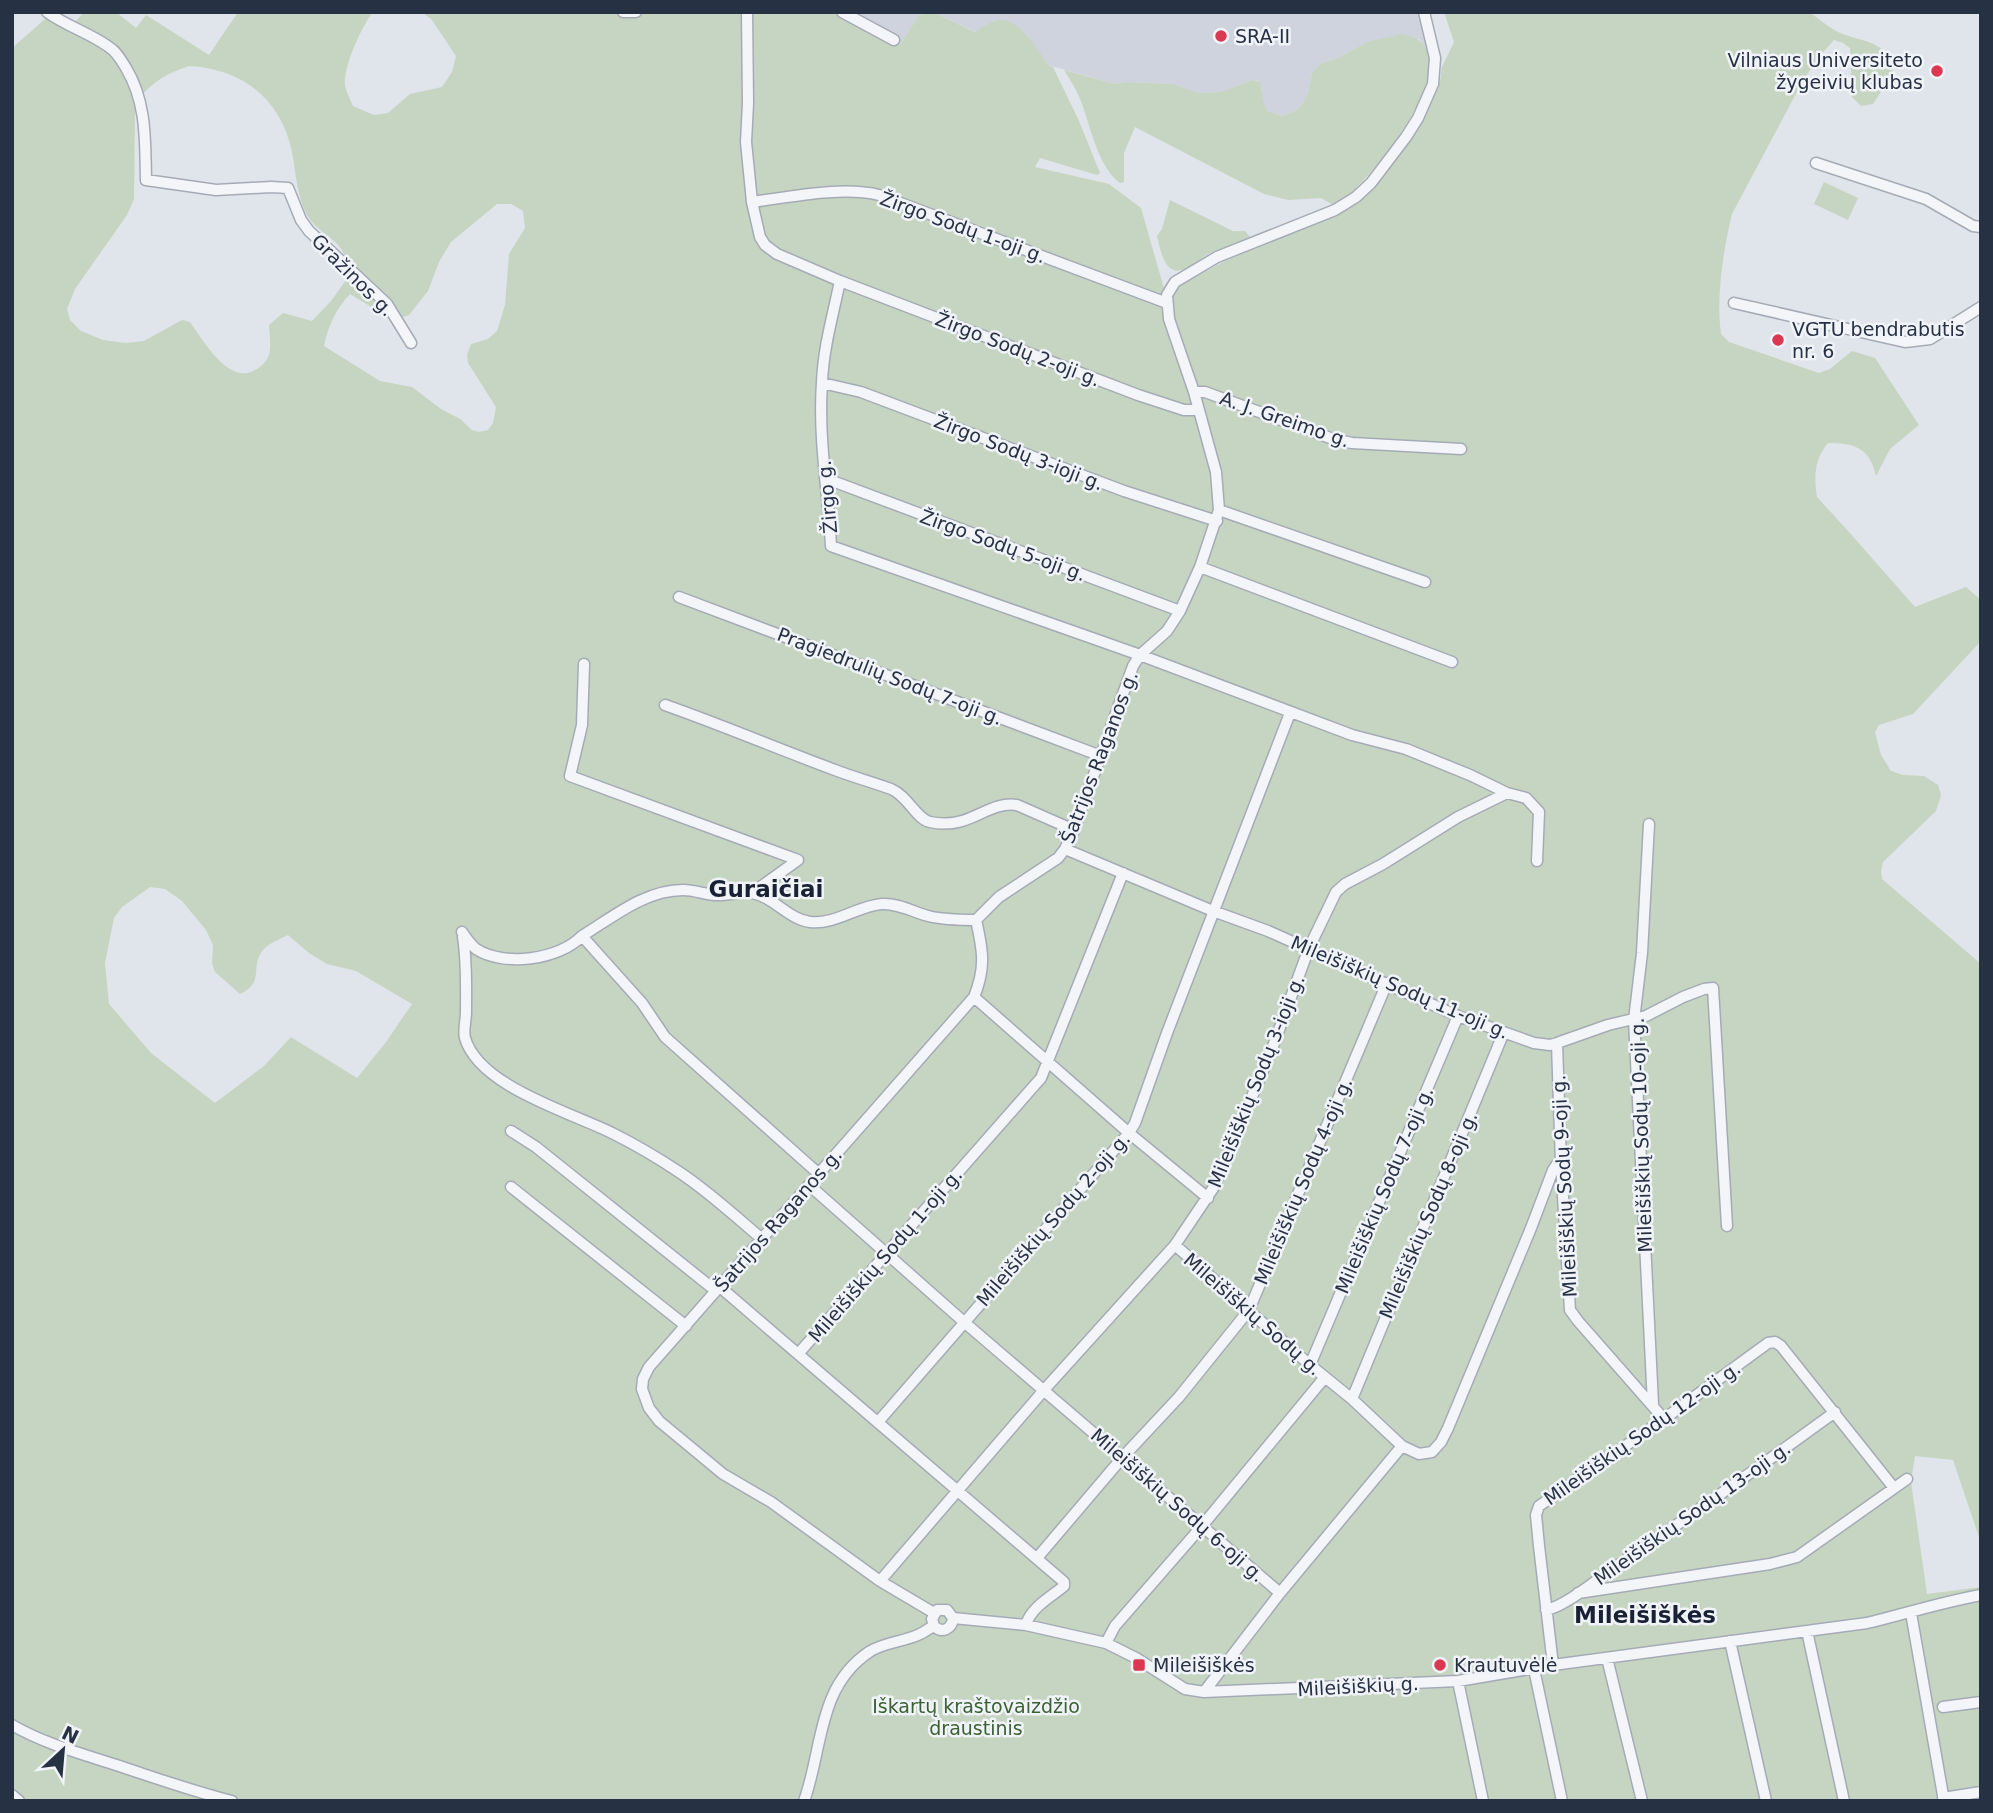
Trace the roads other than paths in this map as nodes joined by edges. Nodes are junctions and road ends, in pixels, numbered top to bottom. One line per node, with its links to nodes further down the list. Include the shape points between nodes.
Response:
1 (47, 12): 15 (street, Gražinos g., via 112,48 126,68 145,122 146,180 216,190 288,188 301,220 387,304)
2 (624, 12): 3 (street)
3 (636, 12)
4 (747, 12): 9 (street, via 746,142)
5 (842, 12): 7 (street)
6 (1424, 12): 12 (street, via 1435,58 1433,85 1418,118 1371,183 1335,210 1194,270 1175,282)
7 (894, 40)
8 (1816, 163): 10 (street, via 1926,199)
9 (752, 202): 11 (street, via 765,245); 12 (street, Žirgo Sodų 1-oji g., via 865,191)
10 (1981, 227)
11 (840, 281): 16 (street, Žirgo g.); 18 (street, Žirgo Sodų 2-oji g., via 1138,395 1184,410)
12 (1167, 303): 17 (street, Šatrijos Raganos g.)
13 (1734, 303): 14 (street, via 1905,342 1930,339)
14 (1981, 307)
15 (411, 343)
16 (821, 383): 20 (street, Žirgo g.); 21 (street, Žirgo Sodų 3-ioji g., via 861,392 1124,491)
17 (1194, 391): 18 (street, Šatrijos Raganos g.); 19 (street, A. J. Greimo g., via 1333,439)
18 (1199, 410): 21 (street, Šatrijos Raganos g., via 1216,471)
19 (1461, 449)
20 (827, 479): 25 (street, Žirgo Sodų 5-oji g.); 26 (street, Žirgo g., via 831,546)
21 (1218, 515): 22 (street, Šatrijos Raganos g.); 23 (street, Žirgo Sodų 3-ioji g.)
22 (1200, 567): 25 (street, Šatrijos Raganos g.); 27 (street)
23 (1424, 582)
24 (679, 597): 31 (street, Pragiedrulių Sodų 7-oji g.)
25 (1180, 611): 26 (street, Šatrijos Raganos g., via 1167,631)
26 (1140, 655): 30 (street, Žirgo g.); 31 (street, Šatrijos Raganos g.)
27 (1452, 662)
28 (584, 664): 38 (street, via 582,725 570,776 798,860)
29 (665, 705): 34 (street, via 893,790 926,821 961,822 1010,804)
30 (1290, 713): 32 (street, Žirgo g., via 1406,750); 39 (street)
31 (1101, 756): 34 (street, Šatrijos Raganos g.)
32 (1507, 793): 36 (street, Žirgo g., via 1526,798 1539,812); 42 (street, via 1345,884 1331,901)
33 (1649, 824): 46 (street, Mileišiškių Sodų 10-oji g.)
34 (1074, 830): 35 (street, Šatrijos Raganos g.)
35 (1065, 849): 37 (street, Mileišiškių Sodų 11-oji g.); 40 (street, Šatrijos Raganos g., via 1048,866 999,897)
36 (1537, 861)
37 (1123, 873): 39 (street, Mileišiškių Sodų 11-oji g.); 49 (street, Mileišiškių Sodų 1-oji g.)
38 (752, 893): 40 (street, via 809,922 881,904 931,917); 41 (street, via 714,895 684,890 659,894)
39 (1213, 911): 42 (street, Mileišiškių Sodų 11-oji g.); 51 (street, Mileišiškių Sodų 2-oji g.)
40 (976, 920): 44 (street, Šatrijos Raganos g., via 983,957 982,978)
41 (582, 936): 53 (street, via 642,1003 665,1037); 58 (street, via 563,949 519,959 483,953 461,932 466,957 464,1036 470,1049 502,1081 616,1135 676,1170)
42 (1308, 948): 43 (street, Mileišiškių Sodų 11-oji g.); 56 (street, Mileišiškių Sodų 3-ioji g., via 1272,1049)
43 (1387, 983): 45 (street, Mileišiškių Sodų 11-oji g.); 62 (street, Mileišiškių Sodų 4-oji g.)
44 (974, 997): 49 (street); 53 (street, Šatrijos Raganos g.)
45 (1458, 1016): 47 (street, Mileišiškių Sodų 11-oji g.); 66 (street, Mileišiškių Sodų 7-oji g.)
46 (1634, 1020): 48 (street, Mileišiškių Sodų 11-oji g.); 57 (street, Mileišiškių Sodų 11-oji g., via 1713,988); 70 (street, Mileišiškių Sodų 10-oji g.)
47 (1504, 1032): 48 (street, Mileišiškių Sodų 11-oji g., via 1534,1042); 69 (street, Mileišiškių Sodų 8-oji g.)
48 (1557, 1043): 52 (street, Mileišiškių Sodų 9-oji g.)
49 (1047, 1062): 51 (street); 60 (street, Mileišiškių Sodų 1-oji g., via 1041,1078)
50 (511, 1131): 61 (street)
51 (1129, 1133): 56 (street); 63 (street, Mileišiškių Sodų 2-oji g.)
52 (1561, 1164): 70 (street, Mileišiškių Sodų 9-oji g., via 1570,1310); 74 (street, via 1553,1170 1441,1442 1426,1454)
53 (819, 1174): 54 (street, Šatrijos Raganos g.)
54 (810, 1185): 58 (street, Šatrijos Raganos g.); 60 (street, Mileišiškių Sodų 6-oji g.)
55 (511, 1187): 64 (street)
56 (1208, 1198): 59 (street, Mileišiškių Sodų 3-ioji g.)
57 (1727, 1226)
58 (762, 1239): 61 (street, Šatrijos Raganos g.)
59 (1175, 1245): 62 (street, Mileišiškių Sodų g.); 68 (street, Mileišiškių Sodų g.)
60 (886, 1253): 63 (street, Mileišiškių Sodų 6-oji g.); 65 (street, Mileišiškių Sodų 1-oji g.)
61 (718, 1289): 64 (street, Šatrijos Raganos g.); 65 (street)
62 (1249, 1310): 66 (street, Mileišiškių Sodų g.); 75 (street, Mileišiškių Sodų 4-oji g., via 1179,1397)
63 (964, 1322): 68 (street, Mileišiškių Sodų 6-oji g.); 73 (street, Mileišiškių Sodų 2-oji g.)
64 (686, 1326): 81 (street, Šatrijos Raganos g., via 643,1379 649,1408 723,1474 771,1502)
65 (799, 1354): 73 (street, Mileišiškių Sodų 1-oji g.)
66 (1310, 1365): 67 (street, Mileišiškių Sodų g.)
67 (1325, 1377): 69 (street, Mileišiškių Sodų g.); 79 (street)
68 (1044, 1390): 75 (street, Mileišiškių Sodų 6-oji g.); 78 (street, Mileišiškių Sodų g.)
69 (1352, 1398): 74 (street, Mileišiškių Sodų g.)
70 (1653, 1405): 72 (street, Mileišiškių Sodų 9-oji g.)
71 (1835, 1412): 72 (street, Mileišiškių Sodų 12-oji g., via 1775,1342); 77 (street); 82 (street, Mileišiškių Sodų 13-oji g.)
72 (1664, 1419): 85 (street, Mileišiškių Sodų 12-oji g., via 1539,1506 1536,1515)
73 (878, 1422): 78 (street, Mileišiškių Sodų 1-oji g.)
74 (1402, 1446): 83 (street)
75 (1122, 1458): 79 (street, Mileišiškių Sodų 6-oji g.); 80 (street, Mileišiškių Sodų 4-oji g.)
76 (1907, 1479): 77 (street)
77 (1894, 1488): 82 (street, via 1797,1558)
78 (956, 1492): 80 (street, Mileišiškių Sodų 1-oji g.); 81 (street, Mileišiškių Sodų g.)
79 (1202, 1526): 83 (street, Mileišiškių Sodų 6-oji g.); 93 (street, via 1115,1626)
80 (1037, 1558): 89 (street, Mileišiškių Sodų 1-oji g., via 1064,1586 1035,1609)
81 (880, 1581): 86 (street, Šatrijos Raganos g.)
82 (1578, 1592): 85 (street, Mileišiškių Sodų 13-oji g.)
83 (1280, 1593): 98 (street, Mileišiškių Sodų 6-oji g.)
84 (1981, 1595): 87 (street, Mileišiškių g.)
85 (1546, 1610): 95 (street, Mileišiškių Sodų 12-oji g.)
86 (934, 1613): 88 (street, via 944,1609); 90 (street)
87 (1911, 1613): 91 (street, Mileišiškių g.); 104 (street)
88 (953, 1618): 89 (street, Mileišiškių g.); 90 (street, via 946,1630)
89 (1026, 1625): 93 (street, Mileišiškių g.)
90 (934, 1626): 107 (street, via 870,1651 844,1677 826,1713)
91 (1807, 1631): 92 (street, Mileišiškių g.); 112 (street)
92 (1730, 1641): 94 (street, Mileišiškių g.); 111 (street)
93 (1106, 1643): 98 (street, Mileišiškių g., via 1185,1689)
94 (1607, 1658): 95 (street, Mileišiškių g.); 110 (street)
95 (1553, 1665): 96 (street, Mileišiškių g.)
96 (1534, 1669): 97 (street, Mileišiškių g.); 109 (street)
97 (1458, 1681): 98 (street, Mileišiškių g.); 108 (street)
98 (1204, 1692)
99 (1981, 1702): 100 (street)
100 (1944, 1707)
101 (12, 1725): 106 (street, via 60,1746)
102 (1981, 1792): 104 (street)
103 (12, 1795): 105 (street)
104 (1944, 1800)
105 (19, 1801)
106 (232, 1801)
107 (804, 1801)
108 (1483, 1801)
109 (1562, 1801)
110 (1642, 1801)
111 (1766, 1801)
112 (1844, 1801)

